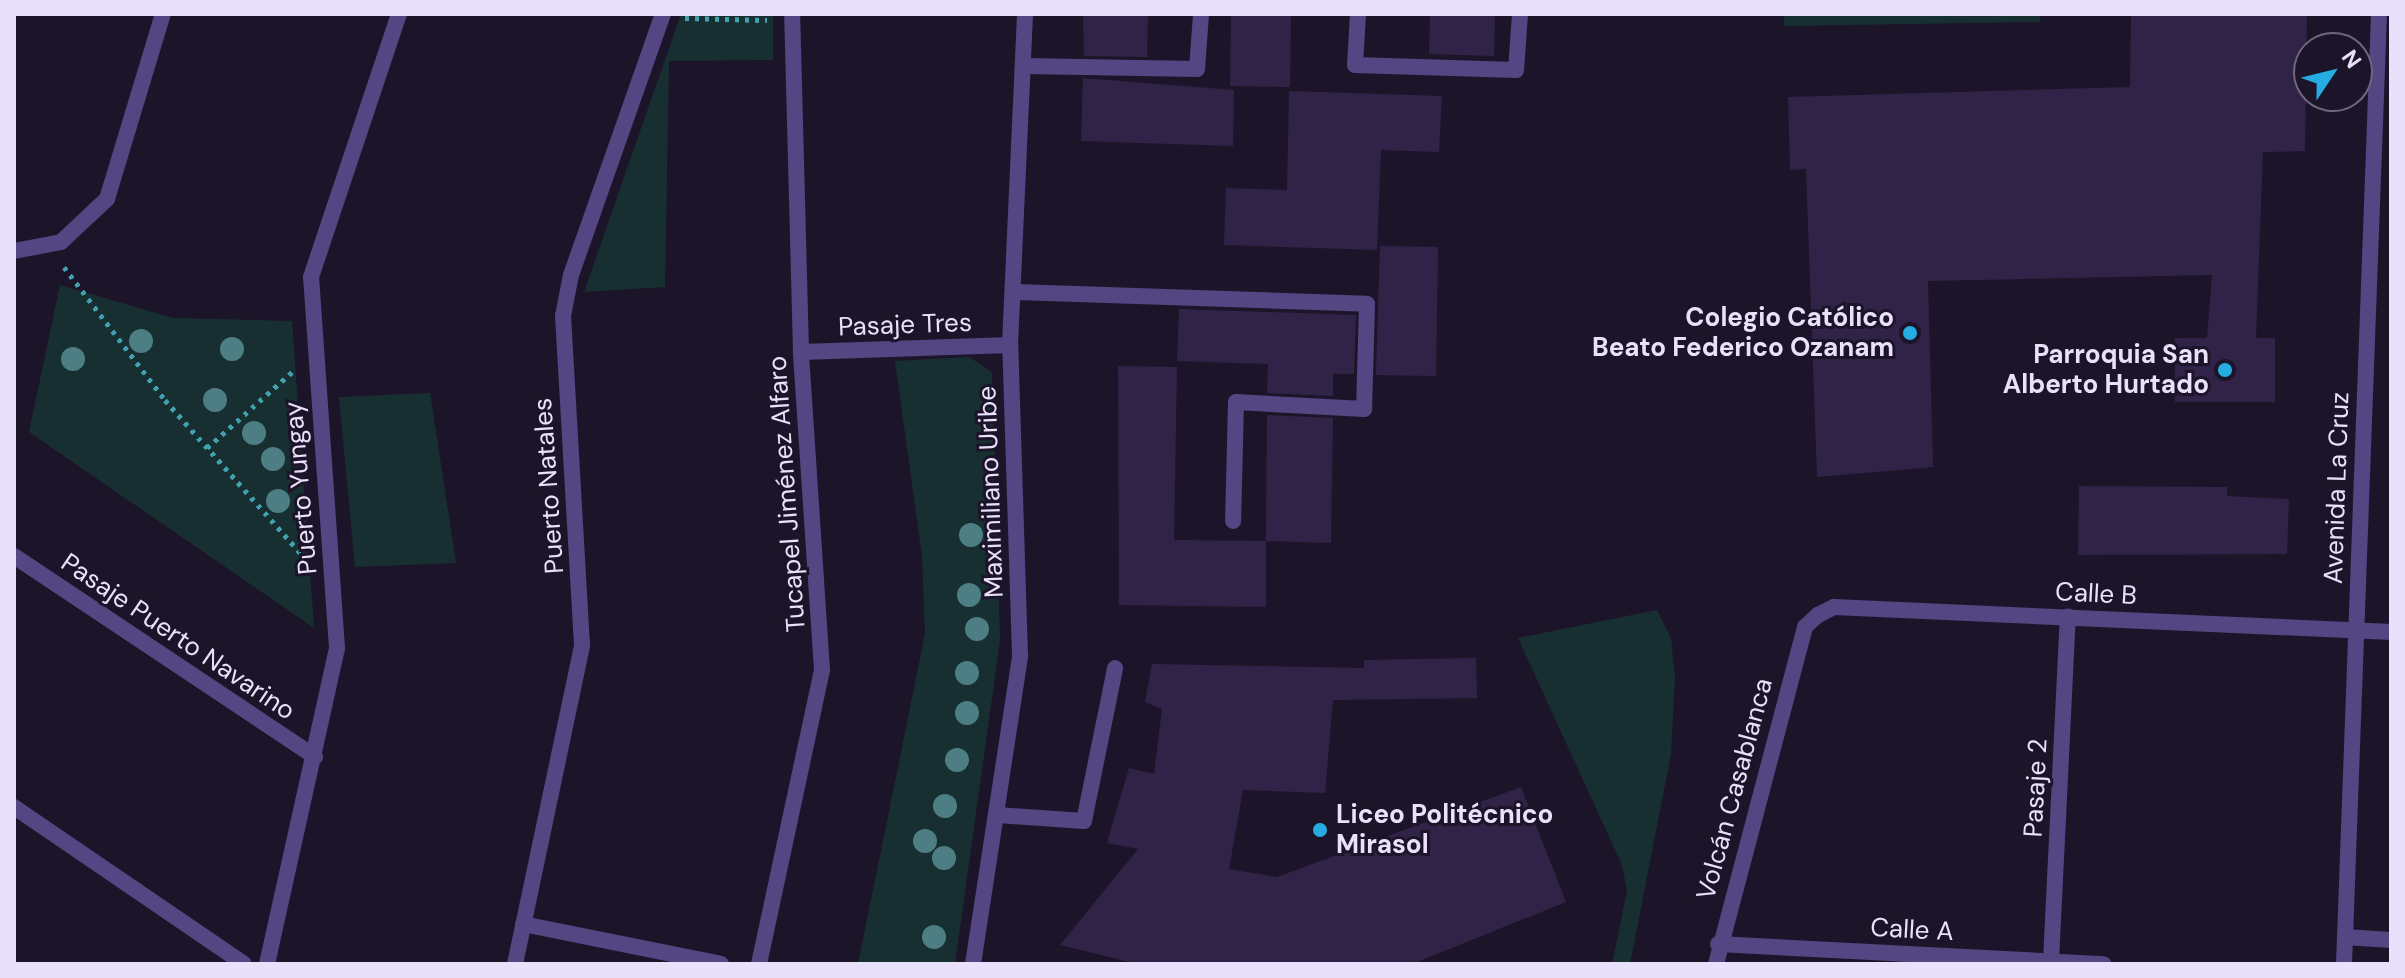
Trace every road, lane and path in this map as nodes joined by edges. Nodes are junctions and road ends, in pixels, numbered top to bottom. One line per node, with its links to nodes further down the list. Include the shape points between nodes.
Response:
1 (163, 14): 11 (street, via 107,199 79,231)
2 (399, 14): 16 (street, Puerto Yungay, via 316,254 309,305)
3 (1025, 14): 10 (street, Maximiliano Uribe)
4 (1201, 14): 10 (street, via 1197,69)
5 (1358, 14): 6 (street, via 1355,65 1516,70)
6 (1520, 14)
7 (2379, 14): 23 (street, Avenida La Cruz)
8 (663, 16): 9 (path); 29 (street, Puerto Natales, via 571,275 563,316 584,623)
9 (792, 17): 15 (street, Tucapel Jiménez Alfaro)
10 (1024, 66): 13 (street, Maximiliano Uribe)
11 (49, 247): 12 (street); 17 (path)
12 (14, 251)
13 (1013, 292): 14 (street, Maximiliano Uribe); 18 (street, via 1367,304 1364,409 1236,402)
14 (1010, 345): 15 (street, Pasaje Tres); 28 (street, Maximiliano Uribe, via 1020,656)
15 (801, 352): 38 (street, Tucapel Jiménez Alfaro, via 822,670)
16 (313, 356): 17 (path); 20 (street, Puerto Yungay)
17 (207, 448): 20 (path)
18 (1233, 521)
19 (14, 556): 26 (street, Pasaje Puerto Navarino)
20 (335, 589): 26 (street, Puerto Yungay, via 337,648)
21 (2068, 616): 22 (street, Calle B, via 1834,607); 23 (street, Calle B); 33 (street, Pasaje 2)
22 (1805, 627): 32 (street, Volcán Casablanca)
23 (2356, 631): 24 (street, Calle B); 30 (street, Avenida La Cruz)
24 (2391, 632)
25 (1115, 668): 28 (street, via 1084,821)
26 (315, 757): 35 (street, Puerto Yungay)
27 (14, 807): 34 (street)
28 (998, 815): 39 (street, Maximiliano Uribe)
29 (523, 924): 36 (street, Puerto Natales); 37 (street)
30 (2345, 937): 31 (street); 42 (street, Avenida La Cruz)
31 (2391, 940)
32 (1718, 944): 33 (street, Calle A); 40 (street, Volcán Casablanca)
33 (2051, 961): 41 (street, Calle A)
34 (244, 964)
35 (267, 964)
36 (515, 964)
37 (721, 964)
38 (759, 964)
39 (973, 964)
40 (1716, 964)
41 (2103, 964)
42 (2344, 964)

